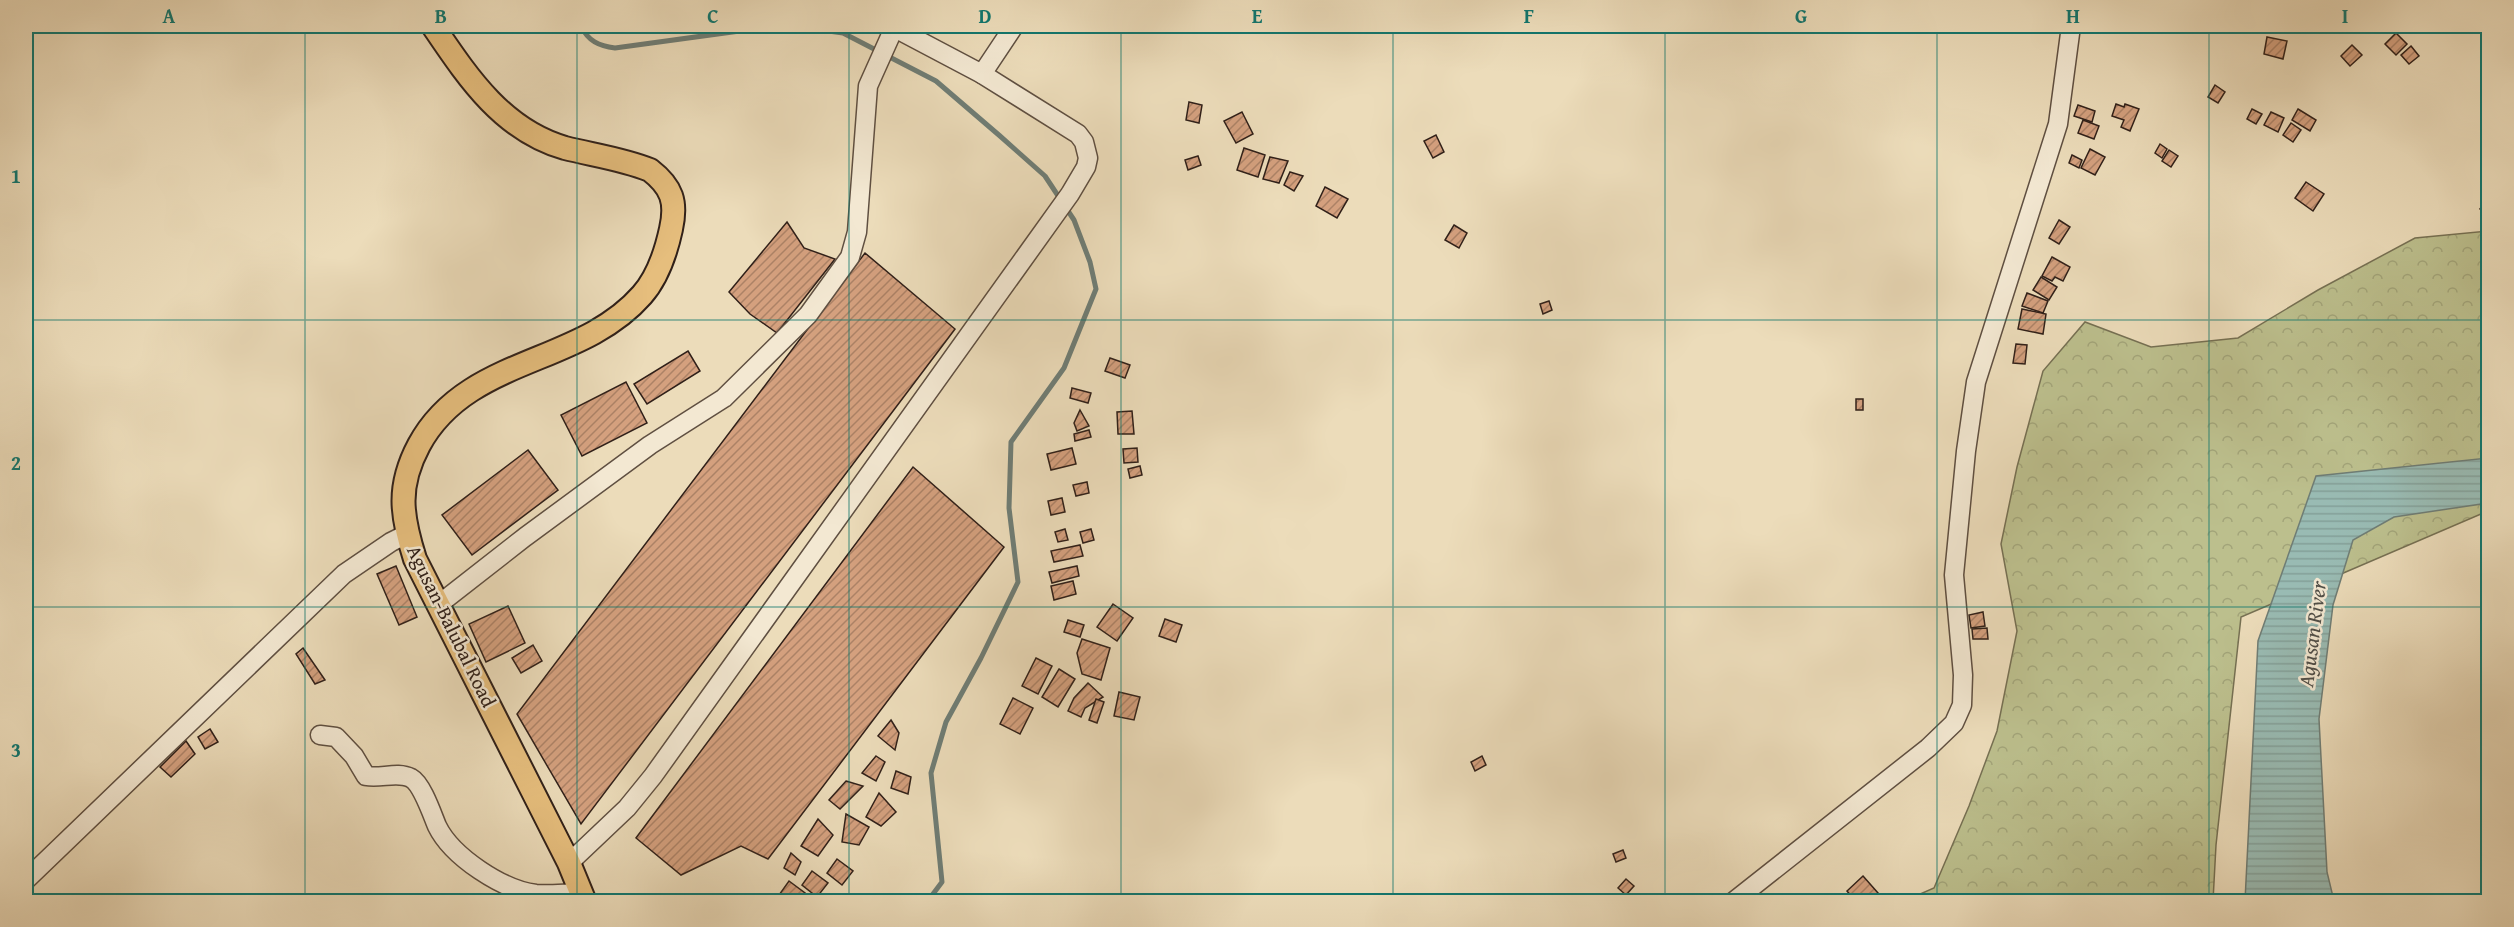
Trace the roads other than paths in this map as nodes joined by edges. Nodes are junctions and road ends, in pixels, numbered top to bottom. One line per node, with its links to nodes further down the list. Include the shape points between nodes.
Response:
1 (433, 26): 6 (main road, Agusan-Balubal Road, via 487,100 521,129 564,147 650,170 661,178 675,206 666,252 655,276 621,314 579,339 484,381 447,406 422,440 407,471 403,489)
2 (1014, 26): 5 (street)
3 (2072, 26): 12 (street, via 2058,124 1976,382 1954,575 1963,689 1959,715 1945,734)
4 (892, 27): 5 (street); 7 (street, via 868,86 857,232 850,257 808,315 724,398 650,445)
5 (982, 74): 9 (street, via 1078,134 1084,142 1086,166 1070,194 653,776 627,808)
6 (407, 534): 7 (main road, Agusan-Balubal Road); 10 (street, via 344,573)
7 (438, 605): 9 (main road, Agusan-Balubal Road)
8 (320, 735): 11 (street, via 336,737 366,776 414,779 439,829 455,851 504,885 536,894)
9 (569, 863): 11 (main road, Agusan-Balubal Road)
10 (26, 880)
11 (584, 897)
12 (1733, 902)

